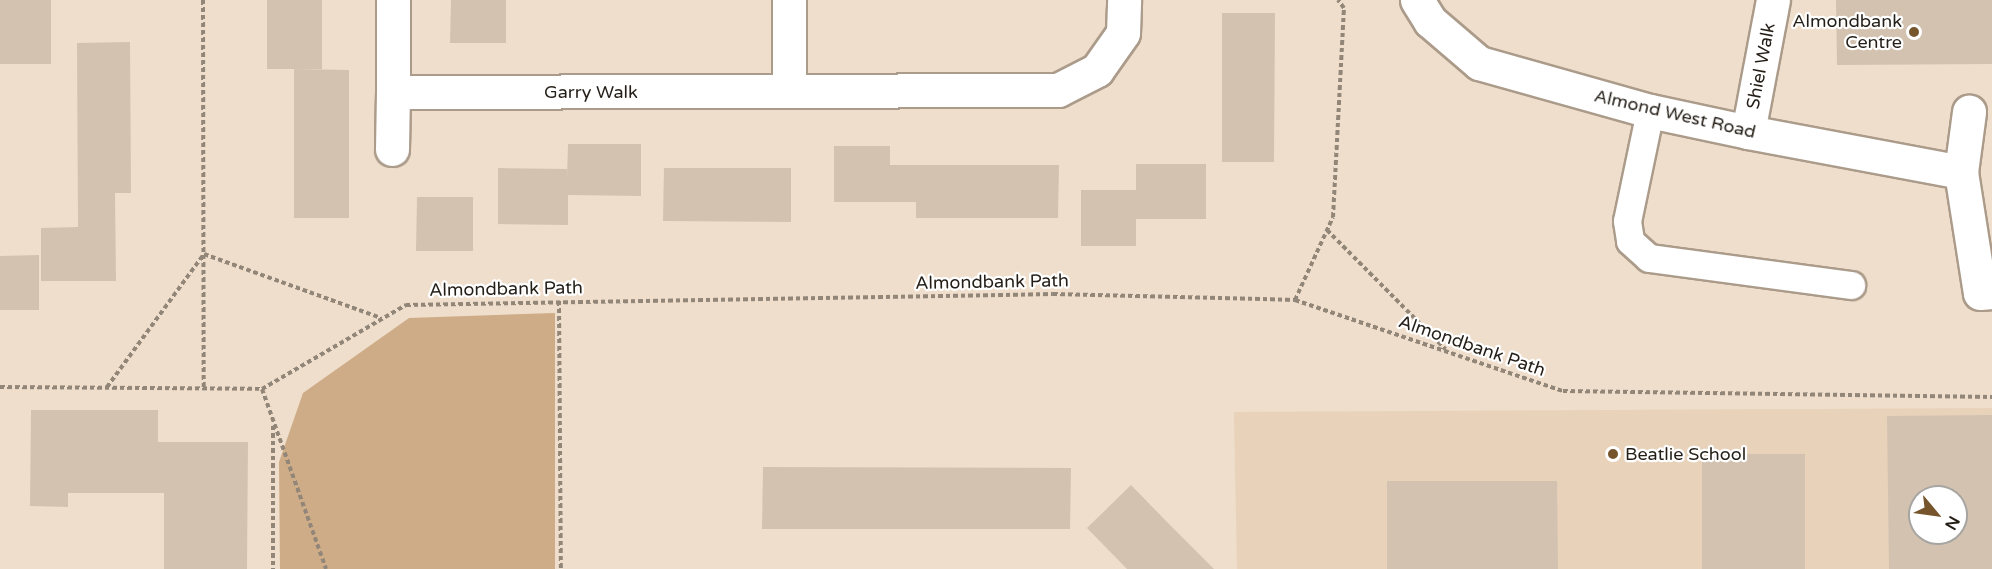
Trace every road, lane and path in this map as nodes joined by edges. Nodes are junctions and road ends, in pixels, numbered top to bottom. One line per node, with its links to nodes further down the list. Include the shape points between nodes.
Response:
1 (202, 0): 16 (path)
2 (393, 0): 9 (street)
3 (789, 0): 8 (street)
4 (1124, 0): 8 (street, Garry Walk, via 1122,33 1097,70 1058,90)
5 (1338, 0): 15 (path, via 1344,8 1333,218)
6 (1417, 0): 10 (street, Almond West Road, via 1430,21 1479,63)
7 (1773, 0): 12 (street, Shiel Walk)
8 (789, 91): 9 (street, Garry Walk)
9 (393, 92): 13 (street)
10 (1650, 111): 12 (street, Almond West Road); 17 (lane, via 1627,221 1630,241 1650,258)
11 (1969, 112): 14 (street)
12 (1748, 132): 14 (street, Almond West Road)
13 (392, 149)
14 (1961, 172): 18 (street, via 1980,293)
15 (1327, 230): 19 (path); 22 (path)
16 (204, 255): 21 (path); 24 (path); 25 (path)
17 (1851, 285)
18 (1992, 292)
19 (1295, 300): 20 (path, Almondbank Path, via 1053,294); 22 (path, Almondbank Path)
20 (559, 301): 21 (path, Almondbank Path, via 406,304); 31 (path)
21 (381, 319): 26 (path, Almondbank Path)
22 (1447, 352): 27 (path, Almondbank Path, via 1563,391)
23 (0, 387): 24 (path)
24 (107, 388): 25 (path)
25 (204, 388): 26 (path)
26 (262, 389): 28 (path)
27 (1992, 398)
28 (273, 422): 29 (path); 30 (path)
29 (273, 569)
30 (326, 569)
31 (561, 569)

